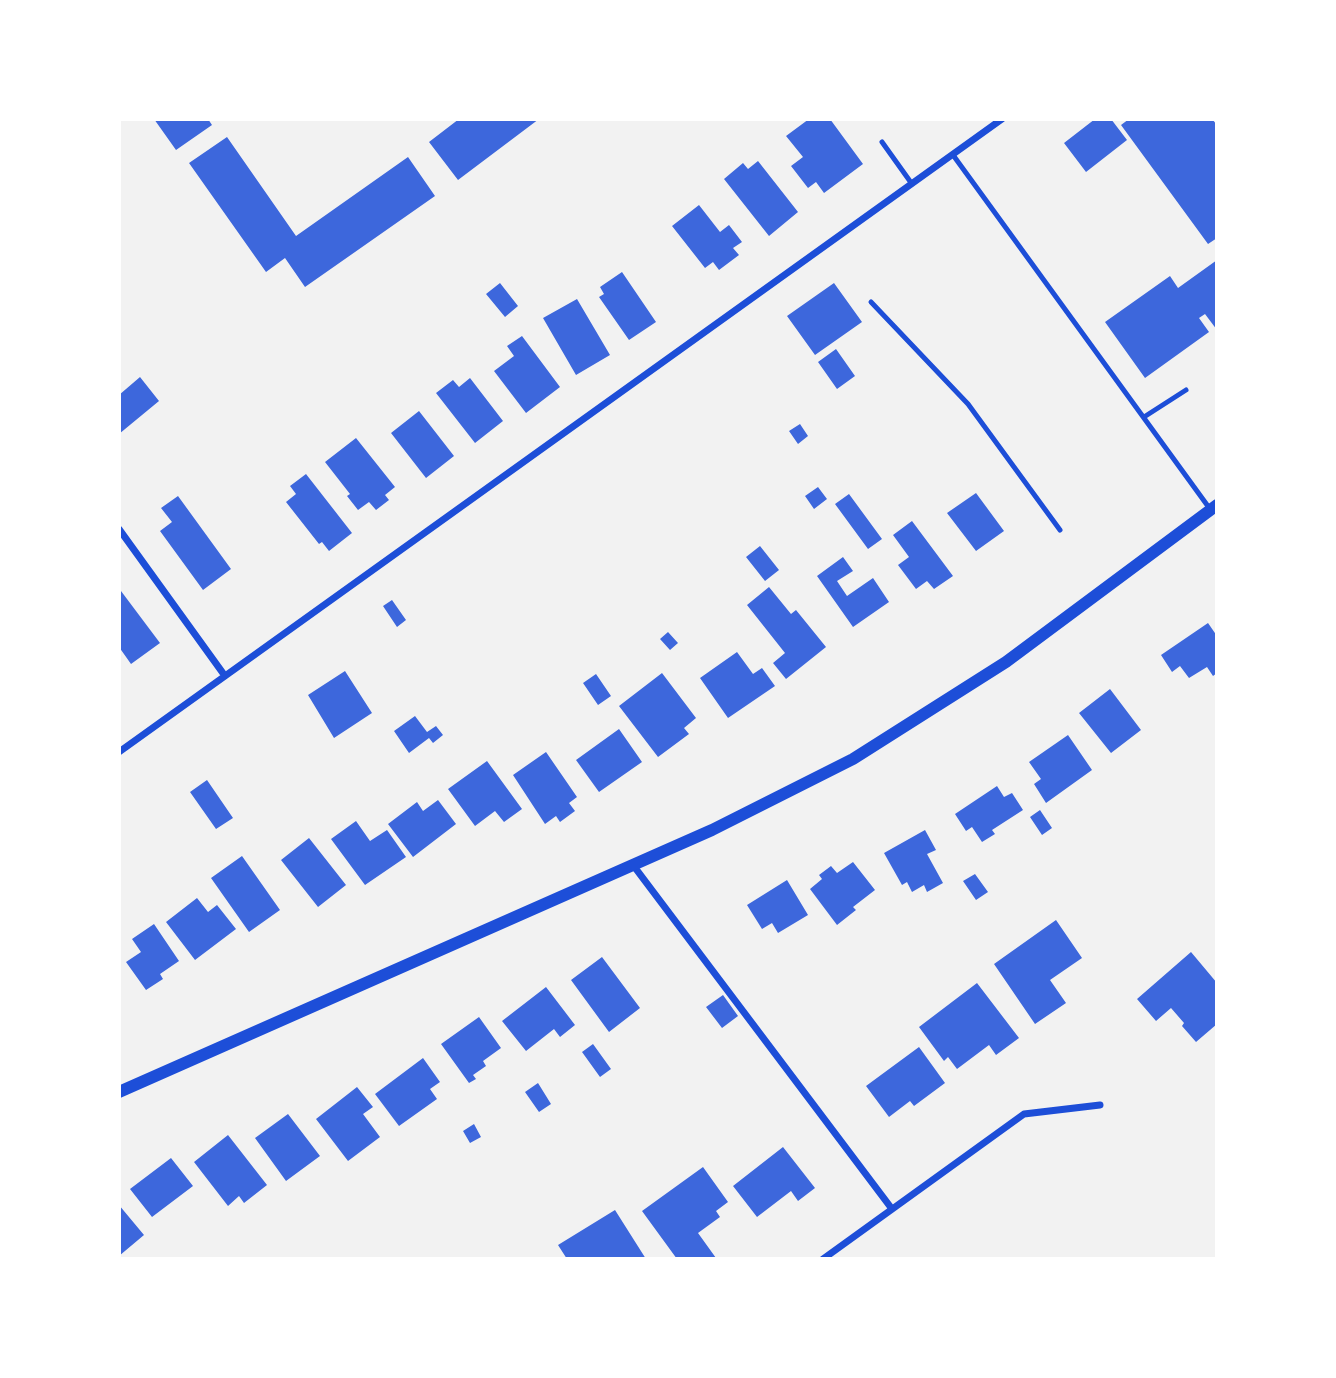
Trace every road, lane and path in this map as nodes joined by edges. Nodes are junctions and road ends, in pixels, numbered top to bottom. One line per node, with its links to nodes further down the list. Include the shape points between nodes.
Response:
1 (1002, 119): 3 (street)
2 (882, 142): 4 (lane)
3 (953, 155): 4 (street); 7 (lane)
4 (912, 184): 11 (street)
5 (871, 302): 10 (lane, via 968,404)
6 (1186, 390): 7 (lane)
7 (1144, 417): 8 (lane)
8 (1214, 507): 13 (street, via 1006,662 853,759)
9 (119, 528): 11 (street)
10 (1060, 530)
11 (225, 676): 12 (street)
12 (119, 751)
13 (633, 865): 14 (street); 16 (street)
14 (119, 1092)
15 (1100, 1105): 16 (street, via 1024,1114)
16 (892, 1209): 17 (street)
17 (823, 1259)

